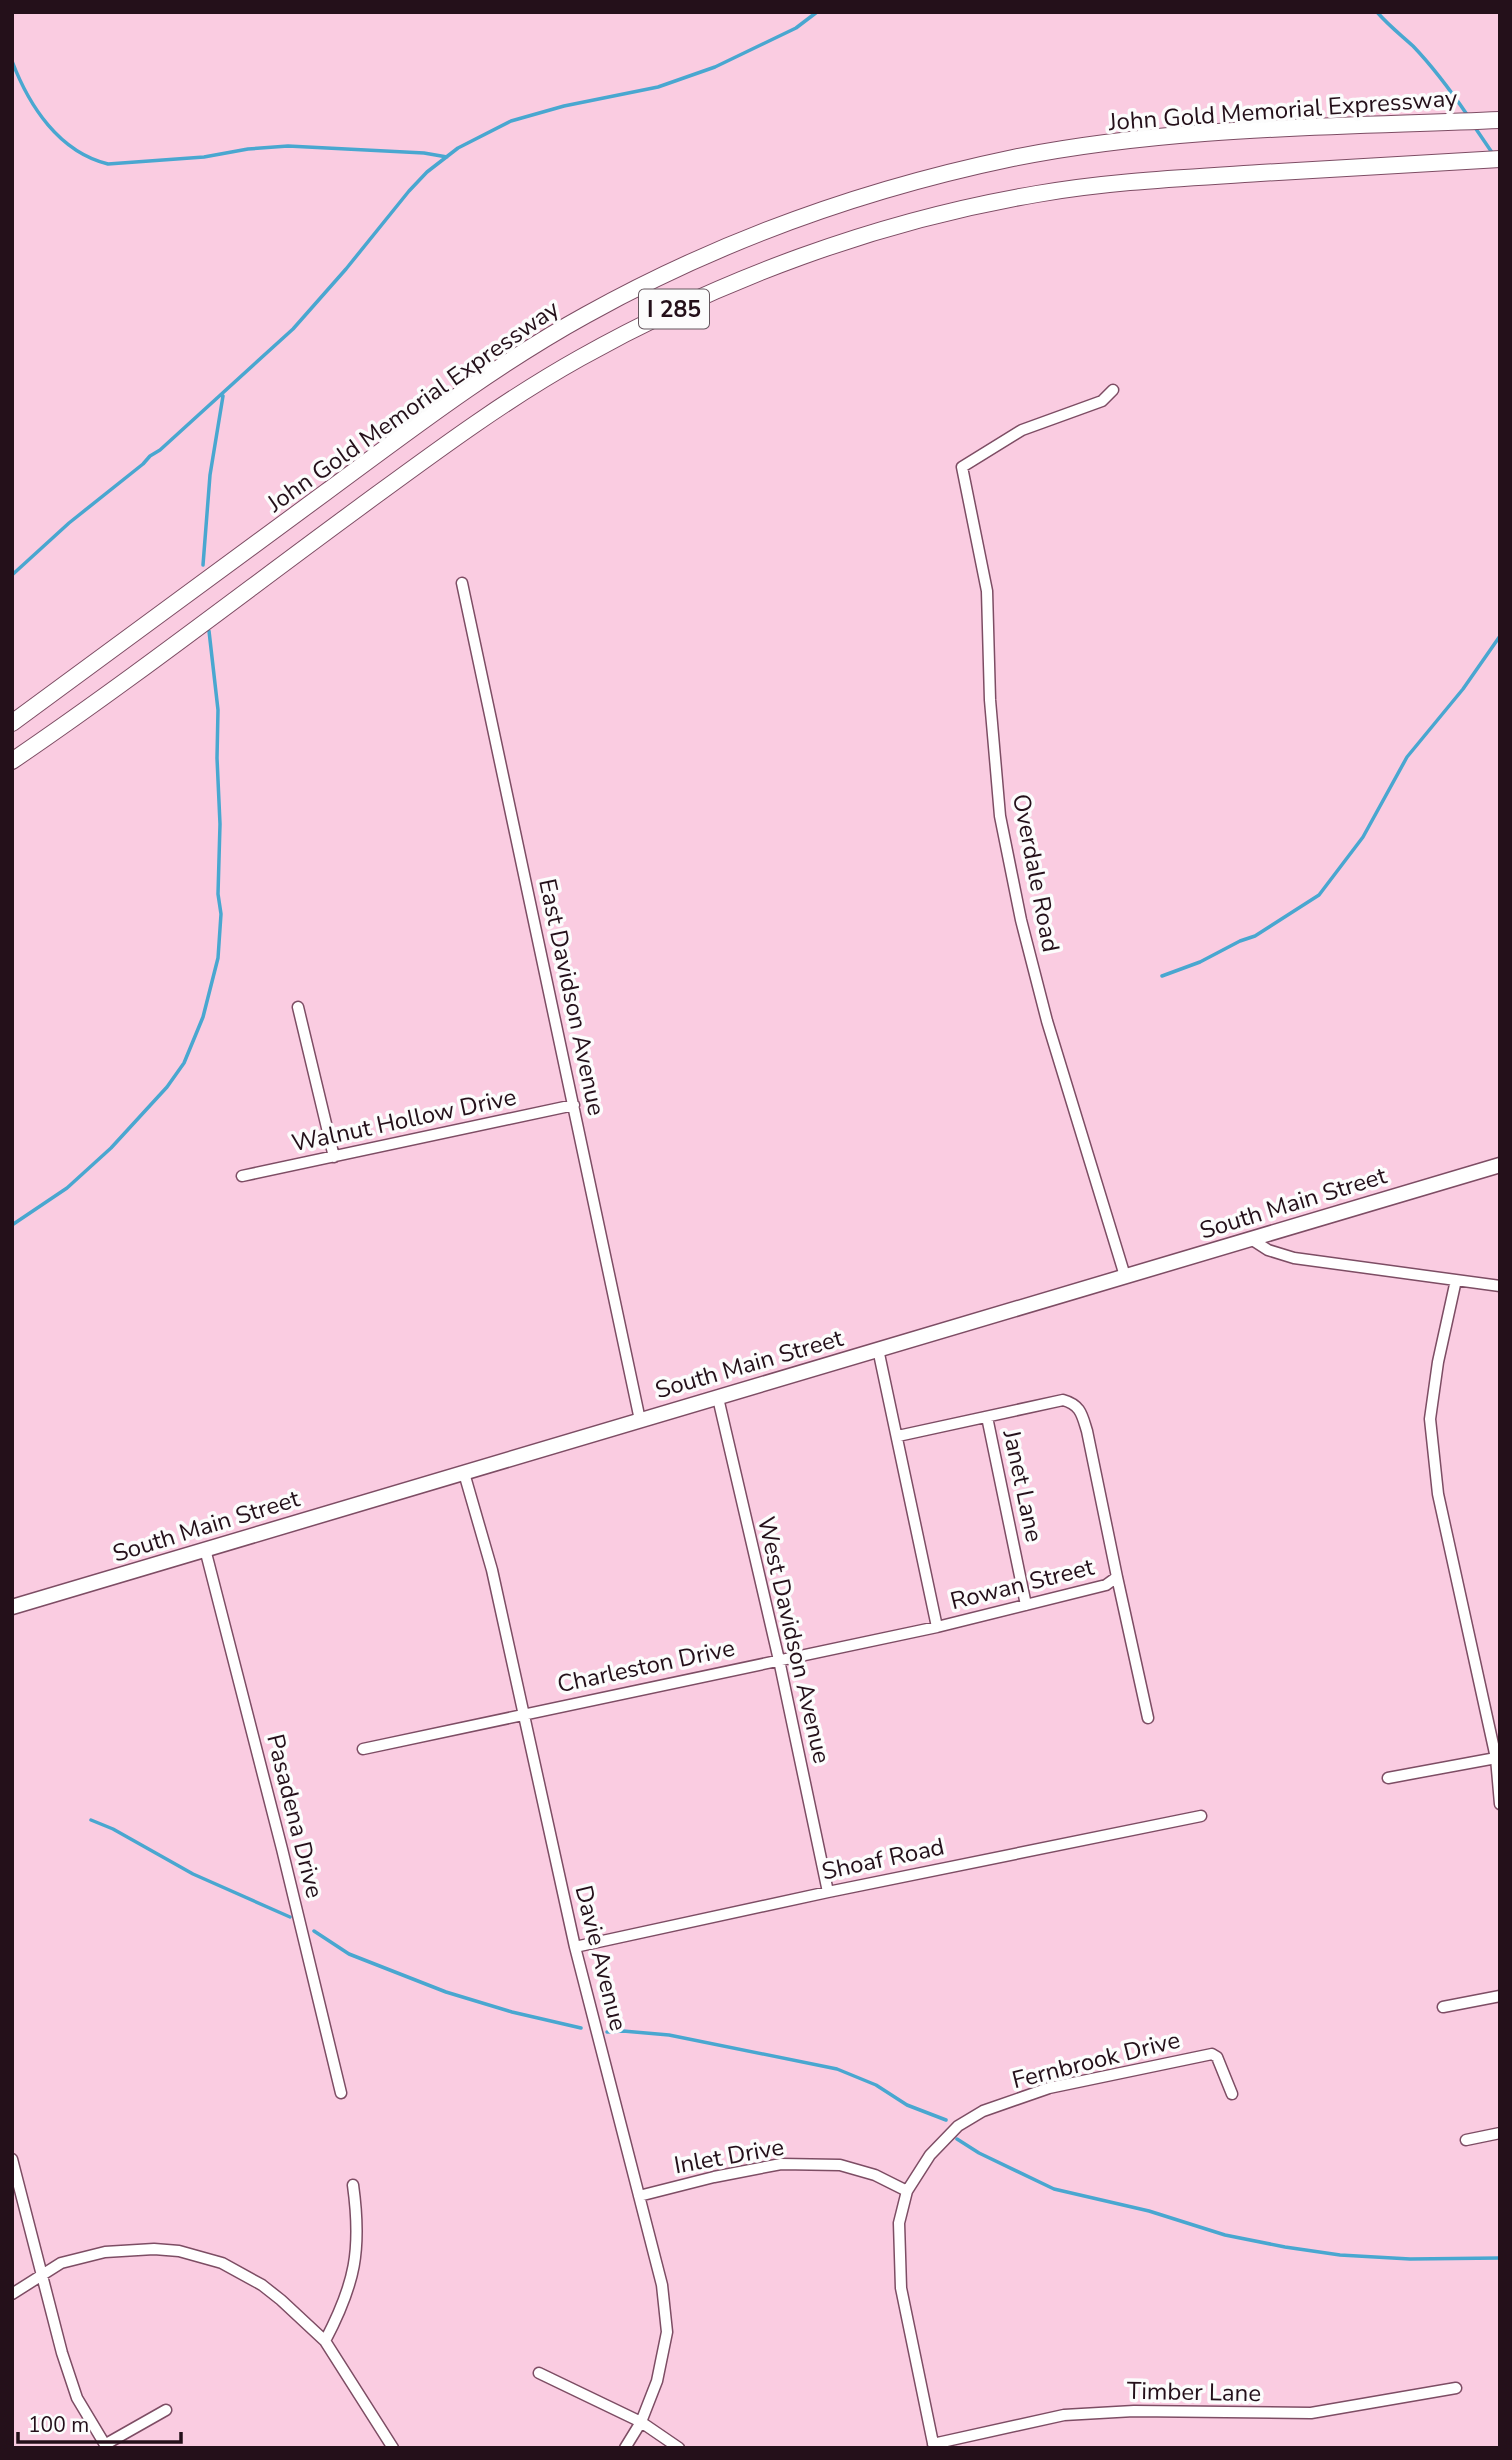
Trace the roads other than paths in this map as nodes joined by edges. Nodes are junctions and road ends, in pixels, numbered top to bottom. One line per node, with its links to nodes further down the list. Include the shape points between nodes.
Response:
1 (1500, 120): 5 (highway, John Gold Memorial Expressway / I 285, via 1222,132 1116,142 1015,158 907,184 741,240 662,275 510,360)
2 (1500, 159): 6 (highway, John Gold Memorial Expressway / I 285, via 1135,181 1038,194 943,213 754,274 663,314 496,410)
3 (1113, 390): 13 (street, Overdale Road, via 1102,401 1022,430 962,467 987,591 1000,816 1048,1021)
4 (462, 583): 8 (street, East Davidson Avenue)
5 (12, 723)
6 (12, 761)
7 (299, 1007): 9 (street)
8 (574, 1105): 9 (street, Walnut Hollow Drive); 19 (street, East Davidson Avenue)
9 (334, 1157): 11 (street, Walnut Hollow Drive)
10 (1500, 1165): 12 (main road, South Main Street)
11 (242, 1176)
12 (1251, 1239): 13 (main road, South Main Street); 14 (street, via 1294,1258)
13 (1125, 1276): 16 (main road, South Main Street)
14 (1456, 1280): 15 (street); 31 (street, via 1430,1419 1438,1494)
15 (1500, 1286)
16 (878, 1349): 17 (main road, South Main Street); 20 (street, Rowan Street)
17 (718, 1398): 19 (main road, South Main Street); 27 (street, West Davidson Avenue)
18 (987, 1416): 20 (street, Rowan Street); 23 (street, Rowan Street, via 1063,1400 1080,1410); 24 (street, Janet Lane)
19 (640, 1420): 21 (main road, South Main Street)
20 (898, 1436): 26 (street, Rowan Street)
21 (464, 1472): 22 (main road, South Main Street); 28 (street, Davie Avenue)
22 (205, 1549): 25 (main road, South Main Street); 39 (street, Pasadena Drive)
23 (1117, 1577): 24 (street, Rowan Street, via 1106,1585); 29 (street)
24 (1026, 1605): 26 (street, Rowan Street)
25 (12, 1607)
26 (937, 1627): 27 (street, Charleston Drive)
27 (779, 1660): 28 (street, Charleston Drive); 35 (street, West Davidson Avenue)
28 (524, 1713): 30 (street, Charleston Drive); 36 (street, Davie Avenue)
29 (1147, 1718)
30 (363, 1749)
31 (1496, 1758): 32 (street); 33 (street)
32 (1388, 1777)
33 (1500, 1804)
34 (1201, 1816): 35 (street, Shoaf Road)
35 (828, 1892): 36 (street, Shoaf Road)
36 (575, 1947): 46 (street, Davie Avenue)
37 (1500, 1996): 38 (street)
38 (1443, 2007)
39 (341, 2094)
40 (1232, 2094): 45 (street, Fernbrook Drive, via 1212,2054 1049,2088 970,2117 930,2155)
41 (1500, 2133): 42 (street)
42 (1466, 2140)
43 (12, 2159): 47 (street)
44 (353, 2185): 49 (street, via 353,2277)
45 (907, 2191): 46 (street, Inlet Drive, via 875,2175 839,2165 781,2164); 55 (street, Fernbrook Drive, via 899,2223 901,2288)
46 (639, 2196): 53 (street, Davie Avenue, via 662,2285 667,2332 657,2381)
47 (43, 2274): 48 (street); 49 (street, via 71,2260 129,2249 204,2257 262,2285); 54 (street, via 77,2398)
48 (12, 2294)
49 (325, 2341): 56 (street)
50 (539, 2373): 53 (street)
51 (1457, 2388): 55 (street, Timber Lane, via 1311,2413 1074,2414)
52 (166, 2410): 54 (street)
53 (642, 2421): 57 (street, Davie Avenue); 58 (street)
54 (106, 2446)
55 (933, 2446)
56 (393, 2448)
57 (625, 2448)
58 (679, 2448)

